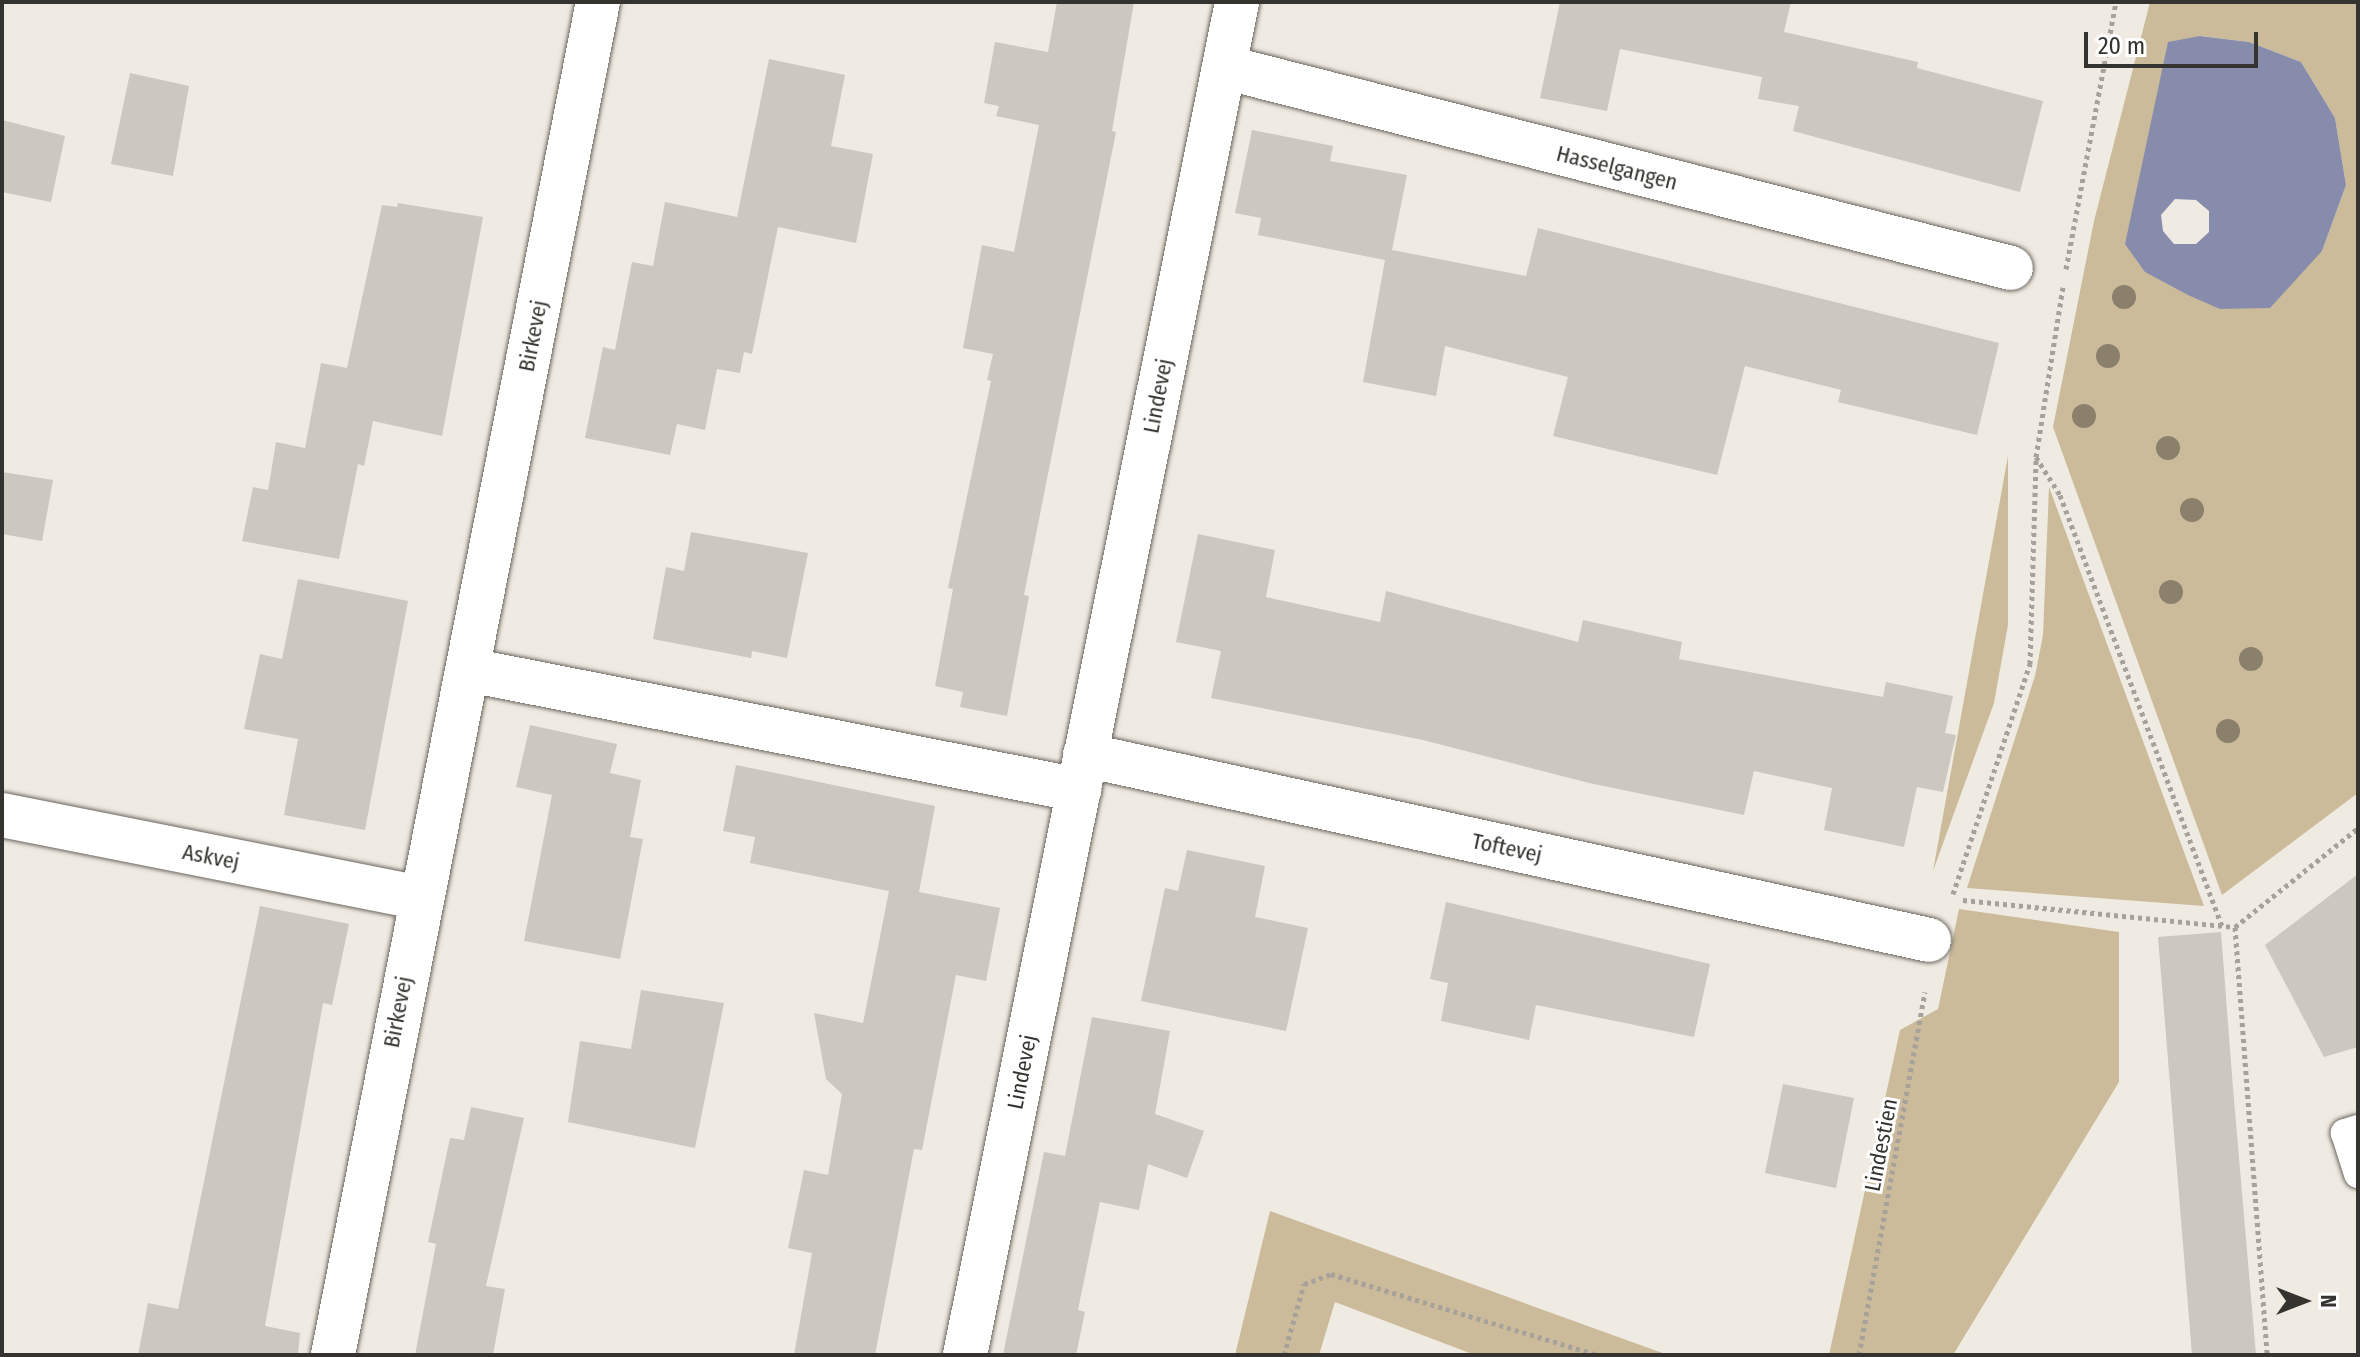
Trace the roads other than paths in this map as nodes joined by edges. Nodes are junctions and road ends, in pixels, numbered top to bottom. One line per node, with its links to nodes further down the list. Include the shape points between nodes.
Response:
1 (598, 2): 5 (street, Birkevej)
2 (1237, 2): 3 (street, Lindevej)
3 (1224, 67): 4 (street, Hasselgangen); 6 (street, Lindevej)
4 (2011, 268)
5 (469, 670): 6 (street, via 760,725); 8 (street, Birkevej)
6 (1082, 772): 9 (street, Toftevej); 13 (street, Lindevej)
7 (2, 815): 8 (street, Askvej)
8 (420, 898): 12 (street, Birkevej)
9 (1929, 940)
10 (2358, 1129): 11 (lane, via 2345,1133)
11 (2358, 1174)
12 (333, 1355)
13 (965, 1355)

